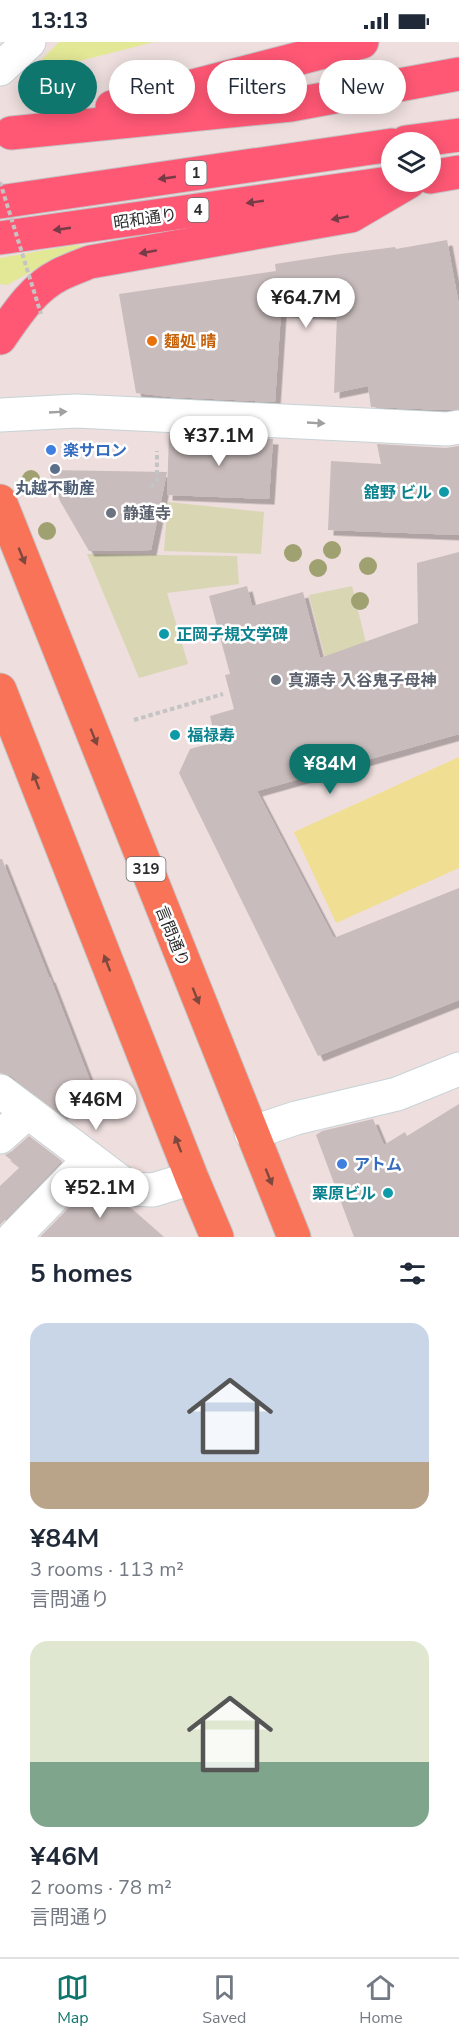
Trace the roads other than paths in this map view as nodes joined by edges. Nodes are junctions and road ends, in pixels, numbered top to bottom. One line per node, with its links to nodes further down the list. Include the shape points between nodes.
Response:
1 (29, 42): 3 (street)
2 (362, 42): 5 (highway)
3 (0, 69)
4 (459, 74): 5 (highway, via 291,105)
5 (6, 134)
6 (459, 135): 7 (highway)
7 (441, 137)
8 (381, 147): 13 (highway, 1, one-way to 13)
9 (459, 172): 10 (highway)
10 (441, 175)
11 (381, 184): 14 (highway, 昭和通り / 4, one-way to 14)
12 (393, 192): 15 (highway, one-way to 15, via 351,216 90,262 57,275 41,288)
13 (0, 202)
14 (0, 238)
15 (0, 338)
16 (0, 415): 17 (street, one-way to 17, via 76,411)
17 (459, 427)
18 (0, 501): 23 (main road, 言問通り / 319, one-way to 23)
19 (0, 690): 26 (main road, one-way to 19)
20 (459, 1069): 23 (street, via 397,1094)
21 (0, 1091): 22 (street)
22 (28, 1112): 24 (street); 25 (street)
23 (251, 1133): 29 (main road, 言問通り / 319, one-way to 29)
24 (0, 1137)
25 (90, 1159): 26 (street, via 130,1190 153,1190); 27 (street)
26 (192, 1178): 28 (main road)
27 (14, 1237)
28 (217, 1237)
29 (294, 1237)

